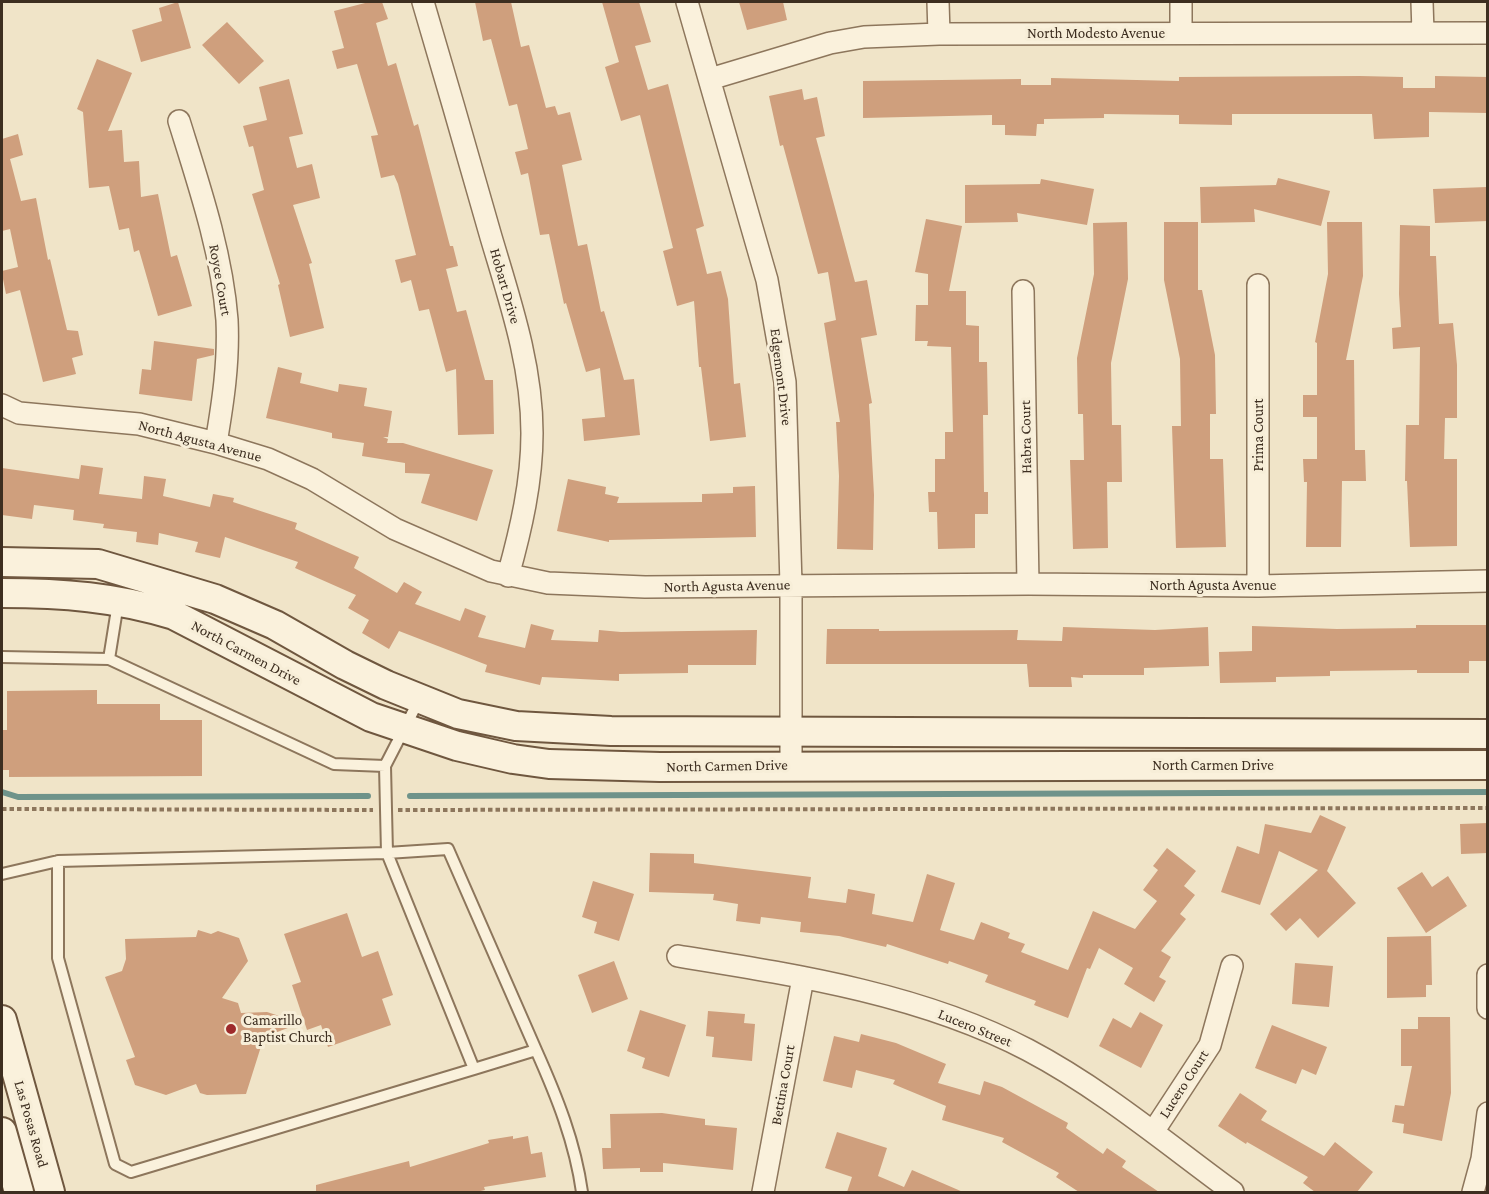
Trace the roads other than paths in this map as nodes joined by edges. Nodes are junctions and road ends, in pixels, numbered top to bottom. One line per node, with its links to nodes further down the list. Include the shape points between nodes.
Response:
1 (423, 2): 17 (street, Hobart Drive, via 515,320 530,392 530,474)
2 (687, 2): 10 (street, Edgemont Drive)
3 (938, 2): 9 (street)
4 (1181, 2): 6 (street)
5 (1422, 2): 7 (street)
6 (1181, 33): 7 (street, North Modesto Avenue); 9 (street, North Modesto Avenue)
7 (1423, 33): 8 (street, North Modesto Avenue)
8 (1488, 33)
9 (939, 34): 10 (street, North Modesto Avenue, via 864,37 830,43)
10 (710, 79): 20 (street, Edgemont Drive, via 767,280 785,382)
11 (179, 121): 15 (street, Royce Court, via 213,240 225,303 227,365)
12 (1258, 285): 21 (street, Prima Court)
13 (1023, 291): 19 (street, Habra Court)
14 (2, 405): 15 (street, North Agusta Avenue, via 20,413 139,424)
15 (216, 443): 17 (street, North Agusta Avenue, via 268,459 395,529)
16 (2, 562): 26 (main road, North Carmen Drive, via 98,564 215,599 275,625 345,665)
17 (508, 576): 20 (street, North Agusta Avenue, via 593,586)
18 (1488, 581): 21 (street, North Agusta Avenue)
19 (1028, 584): 20 (street, North Agusta Avenue); 21 (street, North Agusta Avenue)
20 (791, 585): 28 (street, Edgemont Drive)
21 (1258, 586)
22 (2, 593): 23 (main road, North Carmen Drive)
23 (119, 600): 25 (lane); 27 (main road, North Carmen Drive, via 174,615 371,717)
24 (2, 657): 25 (lane)
25 (109, 658): 32 (lane, via 334,764)
26 (419, 699): 27 (lane); 28 (main road, North Carmen Drive, via 458,714 540,729)
27 (406, 729): 30 (main road, North Carmen Drive, via 468,749 549,764); 32 (lane)
28 (789, 730): 29 (main road, North Carmen Drive); 30 (street, Edgemont Drive)
29 (1488, 734)
30 (790, 765): 31 (main road, North Carmen Drive)
31 (1488, 765)
32 (385, 766): 33 (lane)
33 (387, 853): 34 (lane); 42 (lane, via 448,849); 43 (lane)
34 (58, 861): 35 (lane); 43 (lane, via 58,958 115,1164 131,1172)
35 (2, 874)
36 (678, 956): 39 (street, Lucero Street)
37 (1232, 966): 46 (street, Lucero Court, via 1210,1045)
38 (1488, 975): 40 (street)
39 (802, 978): 46 (street, Lucero Street, via 935,1012 983,1030 1055,1065); 50 (street, Bettina Court)
40 (1488, 1008)
41 (2, 1020): 48 (main road, Las Posas Road)
42 (536, 1050): 43 (lane); 49 (lane, via 560,1103 579,1166)
43 (474, 1069)
44 (1488, 1113): 52 (street)
45 (2, 1132): 47 (main road, Las Posas Road)
46 (1153, 1132): 51 (street, Lucero Street)
47 (19, 1192)
48 (51, 1192)
49 (582, 1192)
50 (763, 1192)
51 (1233, 1192)
52 (1473, 1192)

